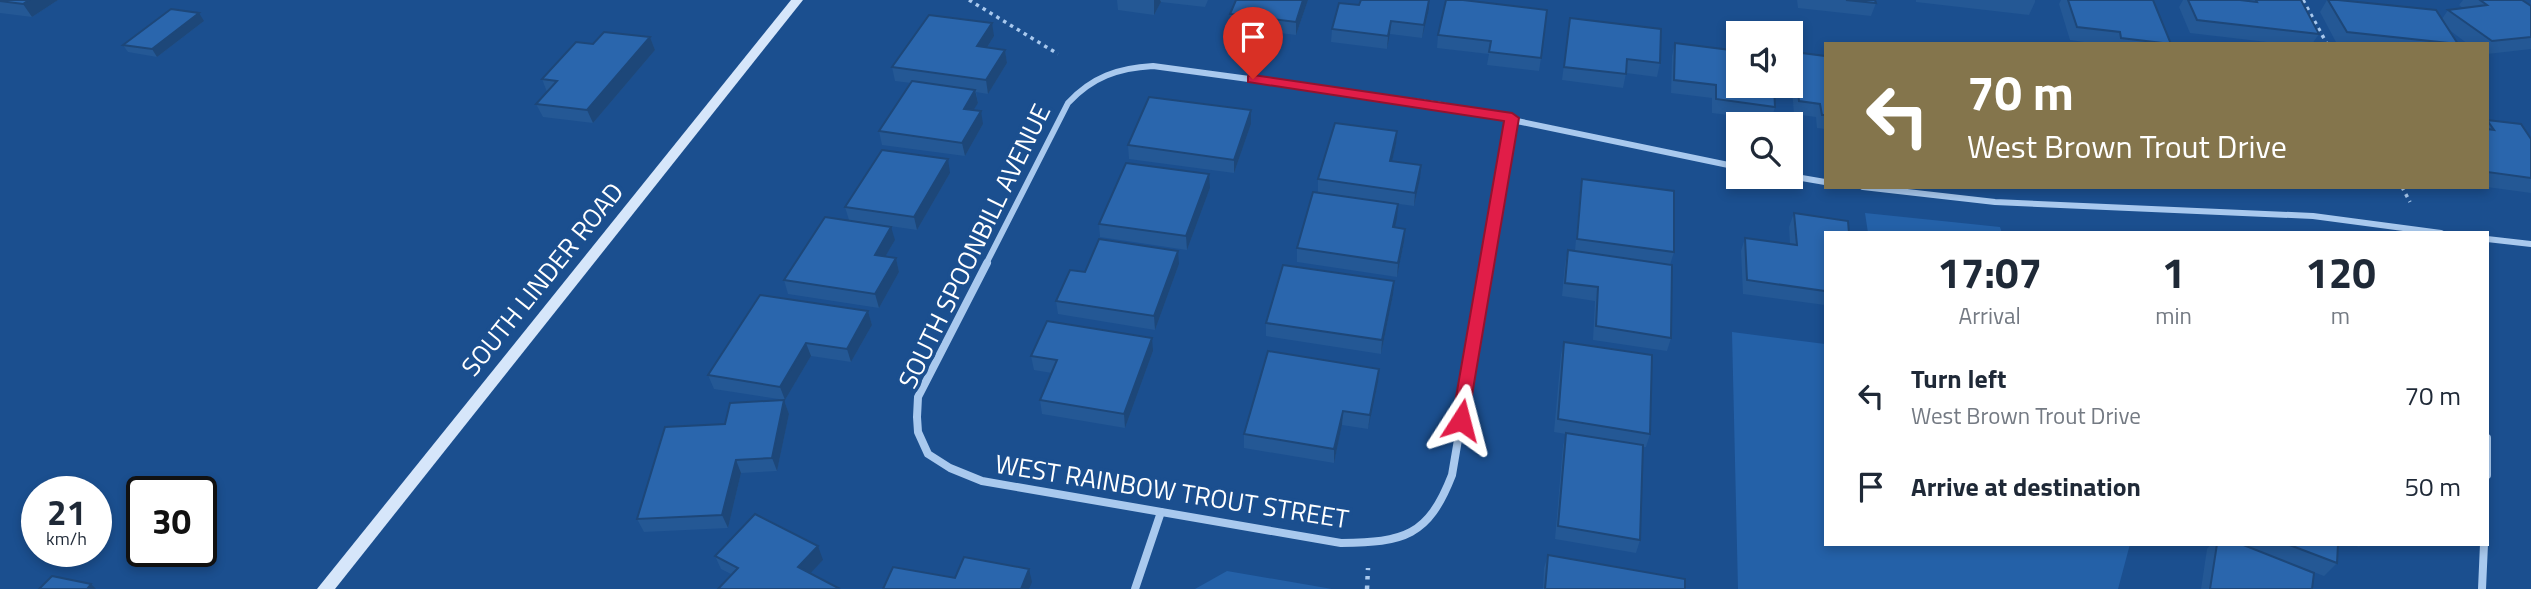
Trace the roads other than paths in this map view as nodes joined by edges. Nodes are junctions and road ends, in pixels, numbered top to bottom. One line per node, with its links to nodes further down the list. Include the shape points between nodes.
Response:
1 (797, 0): 13 (street, SOUTH LINDER ROAD)
2 (1512, 118): 3 (street); 10 (street, SOUTH SPOONBILL AVENUE, via 1153,66 1100,74 1068,103 918,397 915,426); 11 (street, WEST RAINBOW TROUT STREET, via 1452,475 1441,504 1421,528 1369,543 1342,543)
3 (1726, 164)
4 (1803, 178): 5 (street)
5 (1824, 182)
6 (1880, 189): 7 (street, via 1994,202 2313,216)
7 (2393, 230)
8 (2489, 239): 9 (street)
9 (2531, 244)
10 (923, 450): 11 (street, WEST RAINBOW TROUT STREET, via 948,469 982,481)
11 (1161, 512): 14 (street)
12 (2484, 546): 15 (street)
13 (325, 589)
14 (1135, 589)
15 (2482, 589)

